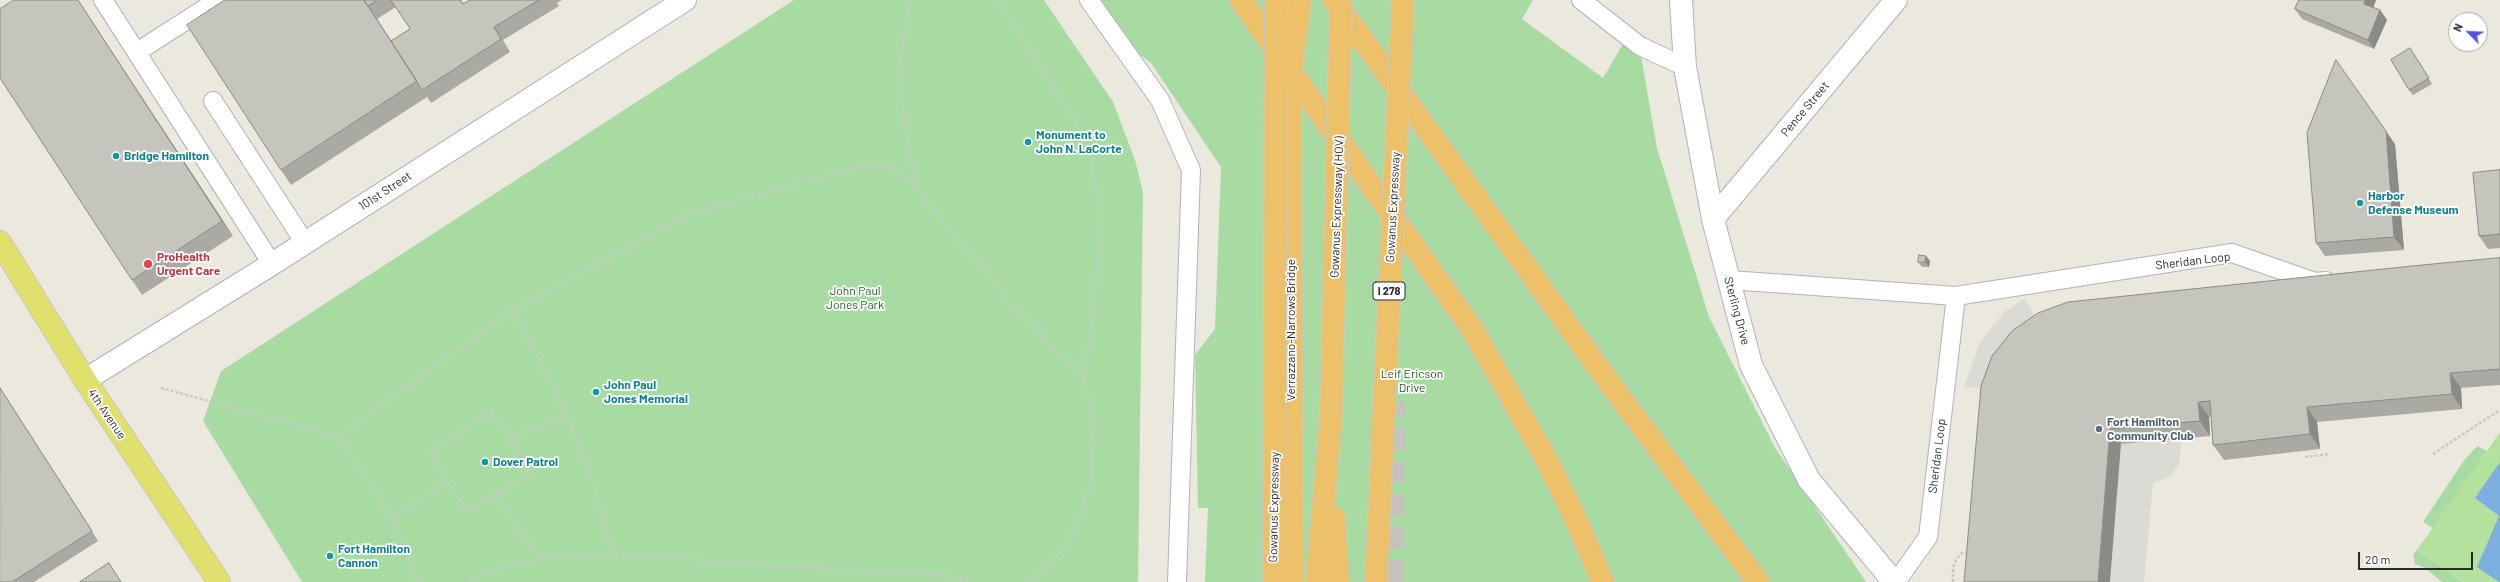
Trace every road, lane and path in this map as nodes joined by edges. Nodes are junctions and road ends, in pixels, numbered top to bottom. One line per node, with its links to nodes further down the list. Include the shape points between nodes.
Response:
1 (103, 0): 17 (lane)
2 (218, 0): 17 (lane)
3 (908, 0): 21 (path, via 901,58 904,125)
4 (997, 0): 30 (path, via 1073,118 1092,163 1097,206 1096,255 1093,316)
5 (1089, 0): 52 (lane, via 1160,100 1192,170)
6 (1241, 0): 59 (highway, via 1472,329 1572,509)
7 (1276, 0): 53 (highway, Gowanus Expressway, bridge)
8 (1285, 0): 19 (highway, bridge)
9 (1300, 0): 19 (highway, bridge)
10 (1334, 0): 60 (highway, via 1608,381)
11 (1342, 0): 35 (highway, Gowanus Expressway (HOV), bridge)
12 (1403, 0): 58 (highway, Gowanus Expressway / I 278, bridge)
13 (1581, 0): 18 (lane, via 1640,46)
14 (1681, 0): 18 (street, Sterling Drive)
15 (1896, 0): 22 (street, Pence Street)
16 (680, 1): 24 (street, 101st Street)
17 (137, 52): 25 (lane)
18 (1685, 67): 22 (street, Sterling Drive)
19 (1290, 78): 54 (highway, Verrazzano-Narrows Bridge)
20 (213, 101): 24 (lane)
21 (917, 188): 29 (path, via 893,167 856,168 689,214); 30 (path, via 966,250 1038,331)
22 (1713, 219): 27 (street, Sterling Drive)
23 (0, 242): 31 (main road, 4th Avenue)
24 (305, 243): 25 (street, 101st Street)
25 (272, 264): 31 (street, 101st Street)
26 (2347, 279): 28 (lane, Sheridan Loop, via 2315,282 2232,253)
27 (1728, 280): 28 (lane, Sheridan Loop); 61 (street, Sterling Drive, via 1751,365 1809,480)
28 (1956, 296): 61 (lane, Sheridan Loop, via 1928,537)
29 (513, 310): 34 (path); 36 (path)
30 (1084, 375): 51 (path, via 1094,425 1090,485 1073,533 1050,565)
31 (85, 380): 47 (main road, 4th Avenue)
32 (161, 388): 36 (path)
33 (2500, 410): 39 (path)
34 (567, 415): 37 (path); 45 (path, via 594,487)
35 (1331, 415): 55 (highway); 56 (highway); 57 (highway)
36 (338, 436): 43 (path)
37 (510, 438): 41 (path, via 492,410 429,453); 42 (path, via 531,473)
38 (2330, 454): 40 (path)
39 (2433, 454)
40 (2305, 457)
41 (446, 483): 42 (path, via 466,512); 43 (path)
42 (496, 494): 46 (path)
43 (392, 518): 48 (path)
44 (1972, 554): 62 (path, via 1962,553 1956,558)
45 (612, 555): 46 (path); 50 (path, via 952,576)
46 (540, 558): 49 (path, via 477,576)
47 (219, 582)
48 (418, 582)
49 (465, 582)
50 (971, 582)
51 (1028, 582)
52 (1177, 582)
53 (1274, 582)
54 (1292, 582)
55 (1317, 582)
56 (1326, 582)
57 (1338, 582)
58 (1376, 582)
59 (1603, 582)
60 (1758, 582)
61 (1895, 582)
62 (1953, 582)

